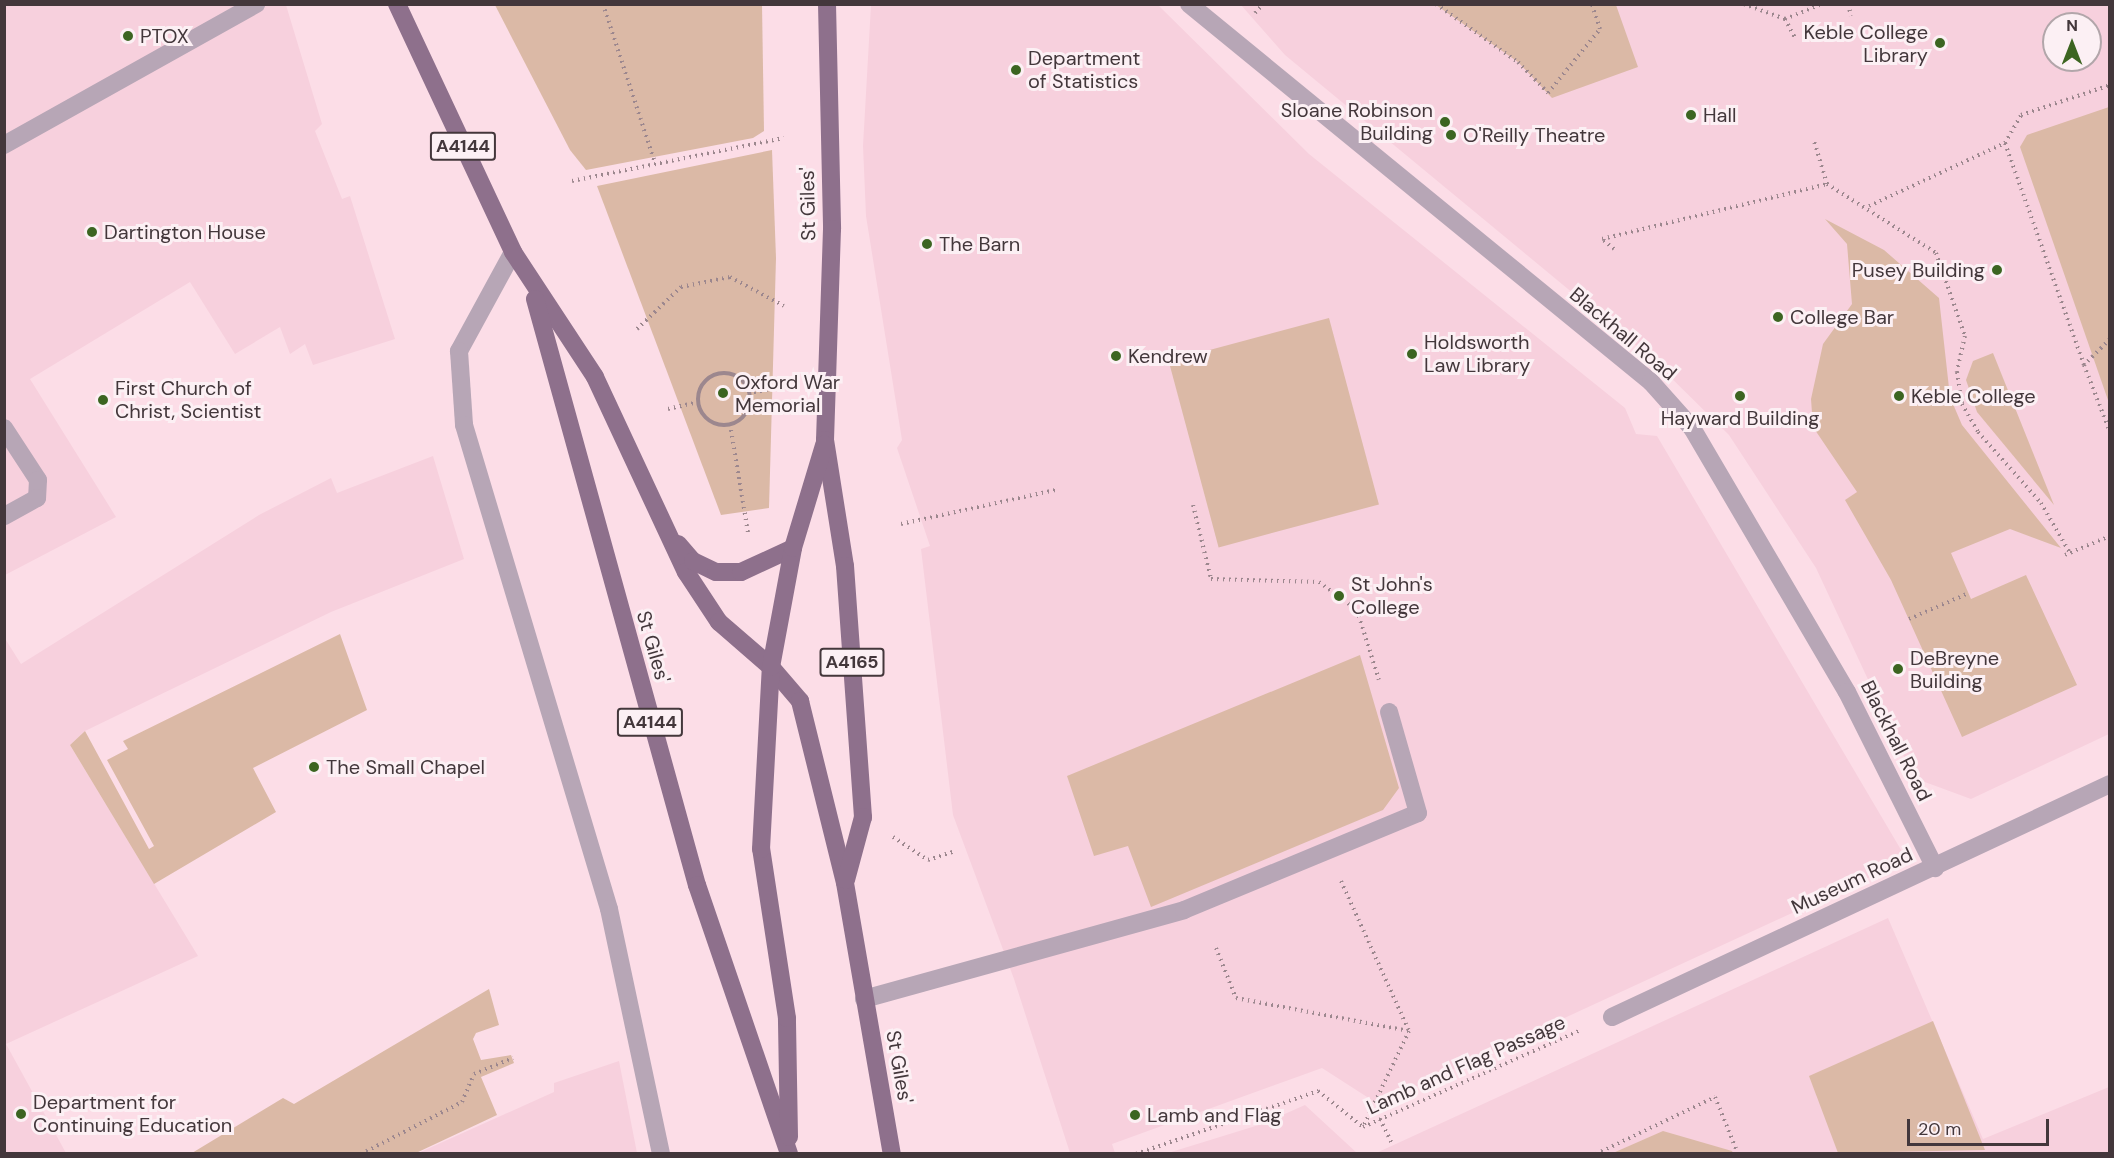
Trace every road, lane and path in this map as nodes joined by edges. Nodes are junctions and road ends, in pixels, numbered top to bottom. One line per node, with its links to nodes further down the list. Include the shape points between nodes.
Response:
1 (255, 4): 20 (street)
2 (397, 4): 26 (main road, St Giles' / A4144)
3 (603, 4): 21 (path)
4 (827, 4): 39 (main road, St Giles' / A4165, via 831,229)
5 (1189, 4): 56 (street, Blackhall Road, via 1651,382 1692,428 1847,692)
6 (1263, 4): 12 (path)
7 (1436, 4): 8 (path, via 1518,62 1548,93 1600,29)
8 (1592, 4)
9 (1744, 4): 14 (path)
10 (1822, 4): 14 (path)
11 (1848, 4): 13 (path)
12 (1253, 16)
13 (1851, 16)
14 (1785, 19): 15 (path)
15 (1795, 38)
16 (2109, 85): 19 (path, via 2021,115)
17 (784, 138): 21 (path)
18 (1814, 141): 23 (path)
19 (2005, 143): 24 (path); 31 (path)
20 (4, 145)
21 (655, 163): 22 (path)
22 (572, 181)
23 (1827, 184): 24 (path); 25 (path, via 1602,238)
24 (1869, 206): 46 (path, via 1936,253 1965,336 1957,372 1962,404 1978,432 2041,503 2067,554)
25 (1614, 249)
26 (513, 252): 27 (main road, St Giles' / A4144); 68 (street, via 459,351 464,425 609,909)
27 (532, 285): 44 (main road, St Giles' / A4144, via 595,377); 66 (main road, St Giles' / A4144, via 697,885)
28 (784, 306): 29 (path, via 730,277 681,287)
29 (637, 329)
30 (2109, 339): 31 (path)
31 (2084, 365): 38 (path)
32 (779, 388): 33 (path)
33 (748, 393): 34 (path, via 747,383 732,373 707,376); 36 (path, via 750,406 740,423)
34 (698, 402): 35 (path); 36 (path, via 702,415)
35 (668, 409)
36 (730, 424): 45 (path)
37 (4, 428): 42 (street, via 38,480 37,498)
38 (2109, 432)
39 (825, 440): 47 (main road, St Giles' / A4165); 53 (main road, St Giles' / A4165, via 845,566)
40 (1055, 490): 43 (path)
41 (1193, 505): 51 (path, via 1210,579 1319,582 1357,610)
42 (4, 516)
43 (901, 524)
44 (663, 526): 47 (main road, A4144, via 693,561 716,573 741,572); 50 (main road, St Giles' / A4144, via 719,622)
45 (748, 534)
46 (2109, 536)
47 (793, 548): 50 (main road, St Giles' / A4144)
48 (1969, 593): 49 (path)
49 (1909, 619)
50 (771, 667): 57 (main road, St Giles' / A4144, via 800,701); 66 (main road, St Giles' / A4144, via 761,849 787,1018)
51 (1389, 712): 55 (street, via 1418,813)
52 (2109, 784): 56 (street, Museum Road)
53 (862, 817): 54 (path, via 928,860); 57 (main road, St Giles' / A4165)
54 (953, 852)
55 (1328, 853): 59 (street, via 1184,910); 61 (path)
56 (1935, 868): 60 (street, Museum Road)
57 (845, 883): 59 (main road, St Giles' / A4144)
58 (1216, 948): 61 (path, via 1236,998)
59 (864, 999): 69 (main road, St Giles' / A4144)
60 (1612, 1017): 63 (path, Lamb and Flag Passage)
61 (1409, 1031): 64 (path)
62 (513, 1058): 67 (path, via 474,1074 462,1102)
63 (1380, 1119): 64 (path, Lamb and Flag Passage); 65 (path)
64 (1363, 1127): 70 (path, Lamb and Flag Passage, via 1318,1091)
65 (1392, 1144)
66 (789, 1153)
67 (361, 1154)
68 (661, 1154)
69 (892, 1154)
70 (1136, 1154)
71 (1596, 1154): 72 (path, via 1715,1097)
72 (1738, 1154)

